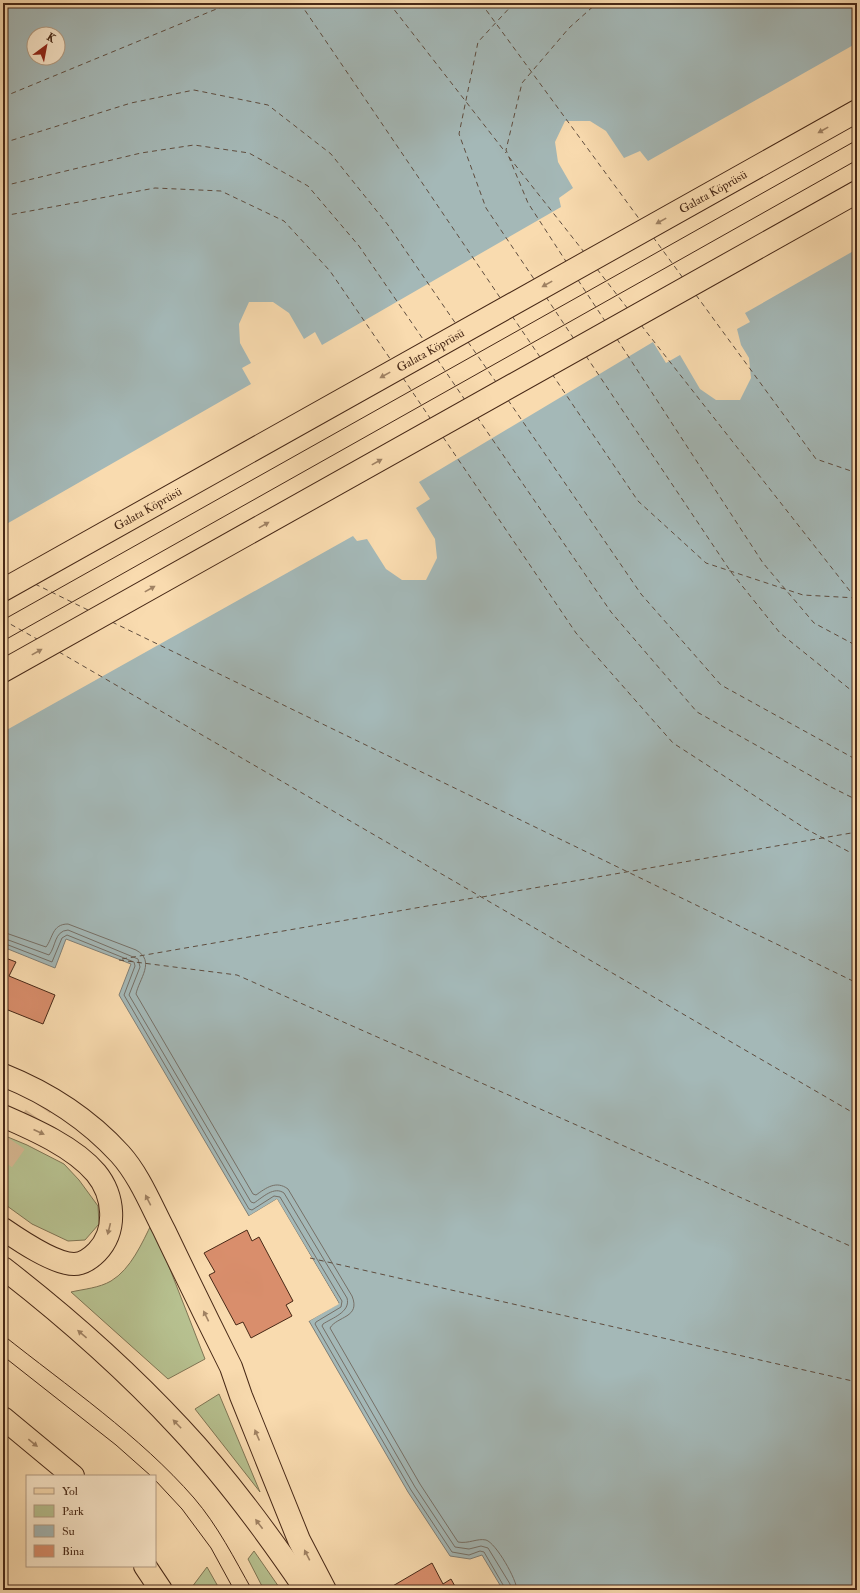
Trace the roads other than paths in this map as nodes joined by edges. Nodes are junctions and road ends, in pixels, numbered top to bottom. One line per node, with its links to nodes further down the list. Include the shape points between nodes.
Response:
1 (857, 111): 3 (main road, Galata Köprüsü, one-way to 3)
2 (857, 192): 4 (main road, one-way to 2)
3 (3, 590)
4 (3, 672)
5 (3, 1075): 14 (main road, one-way to 5, via 299,1540 231,1366 141,1185 121,1155 96,1130 64,1106 26,1084)
6 (3, 1116): 7 (main road, one-way to 7, via 52,1138 96,1173 108,1195 111,1214 110,1230 100,1249 90,1260 74,1264 51,1257)
7 (3, 1229)
8 (3, 1268): 13 (main road, one-way to 8, via 257,1521 182,1429 102,1351)
9 (3, 1418): 10 (main road, one-way to 10)
10 (72, 1475)
11 (146, 1567): 12 (main road)
12 (161, 1590)
13 (306, 1590)
14 (325, 1590)

